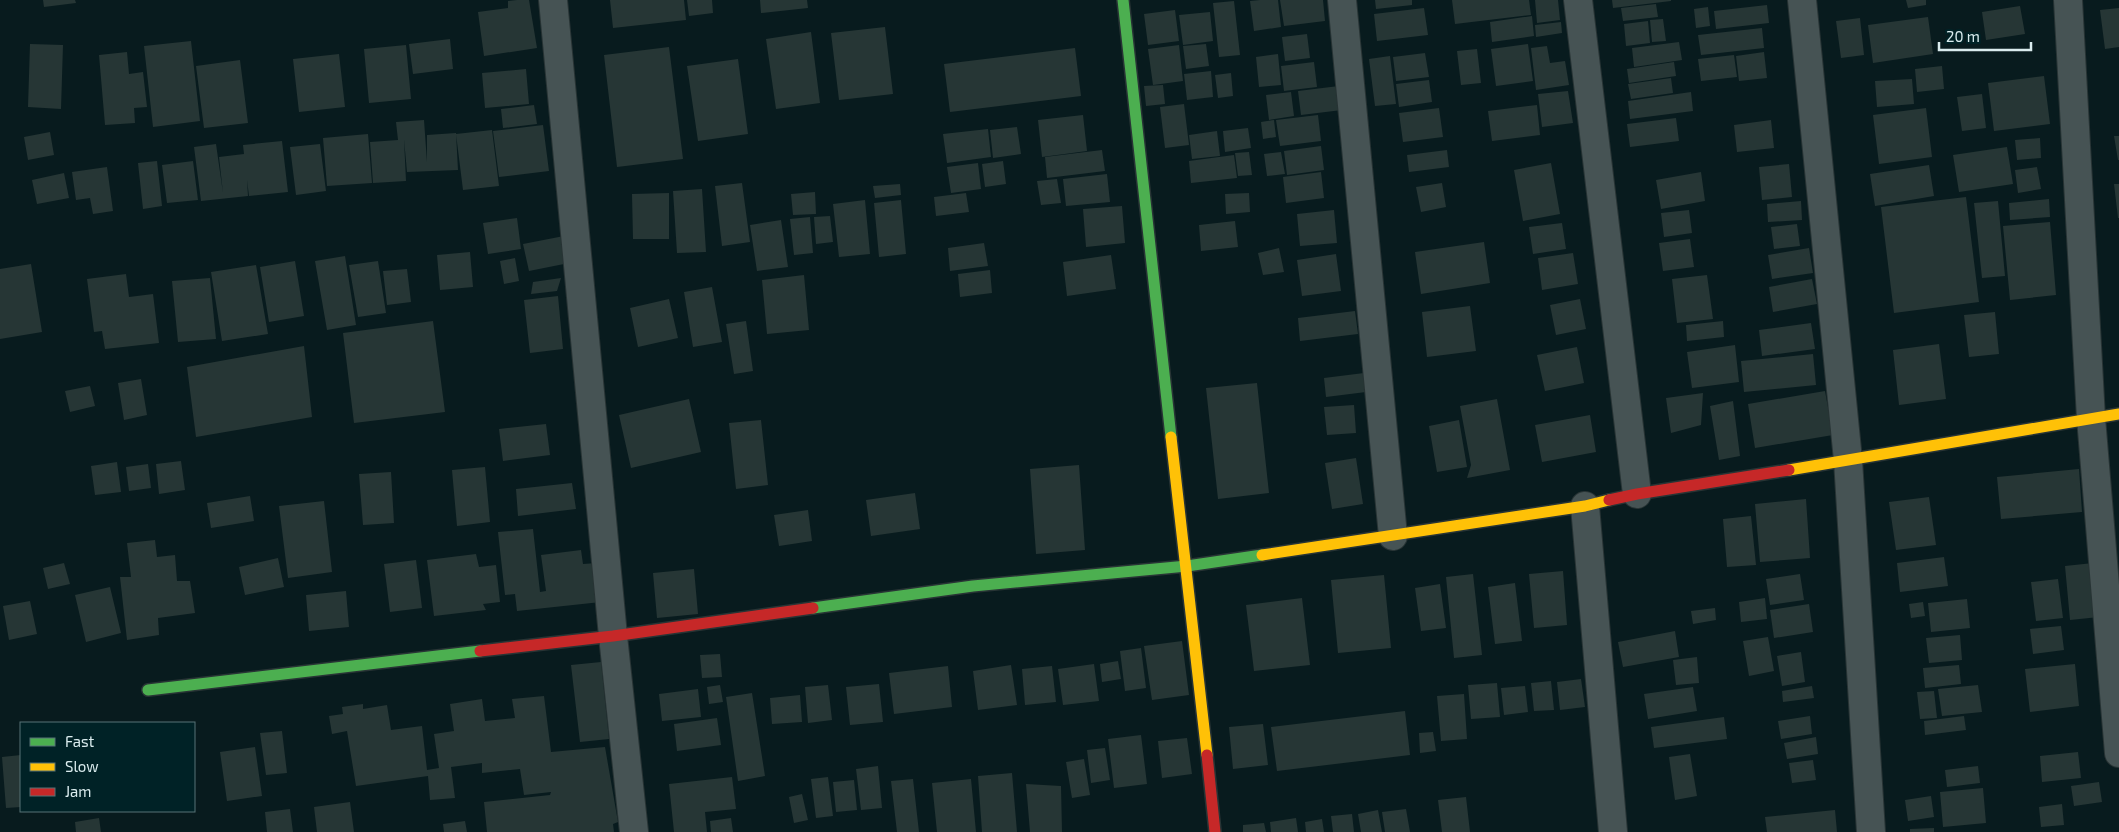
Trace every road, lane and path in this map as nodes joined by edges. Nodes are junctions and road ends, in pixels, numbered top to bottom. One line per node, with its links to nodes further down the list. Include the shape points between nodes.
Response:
1 (552, 0): 14 (street)
2 (1123, 0): 13 (street)
3 (1342, 0): 12 (street)
4 (1578, 0): 10 (street)
5 (1802, 0): 9 (street)
6 (2068, 0): 8 (street)
7 (2119, 414): 8 (street)
8 (2090, 418): 9 (street); 16 (street)
9 (1848, 460): 10 (street); 20 (street)
10 (1637, 494): 11 (street)
11 (1585, 506): 12 (street); 19 (street)
12 (1393, 536): 13 (street)
13 (1187, 566): 14 (street, via 972,586); 18 (street)
14 (613, 636): 15 (street); 17 (street)
15 (148, 690)
16 (2119, 753)
17 (634, 832)
18 (1215, 832)
19 (1613, 832)
20 (1871, 832)

